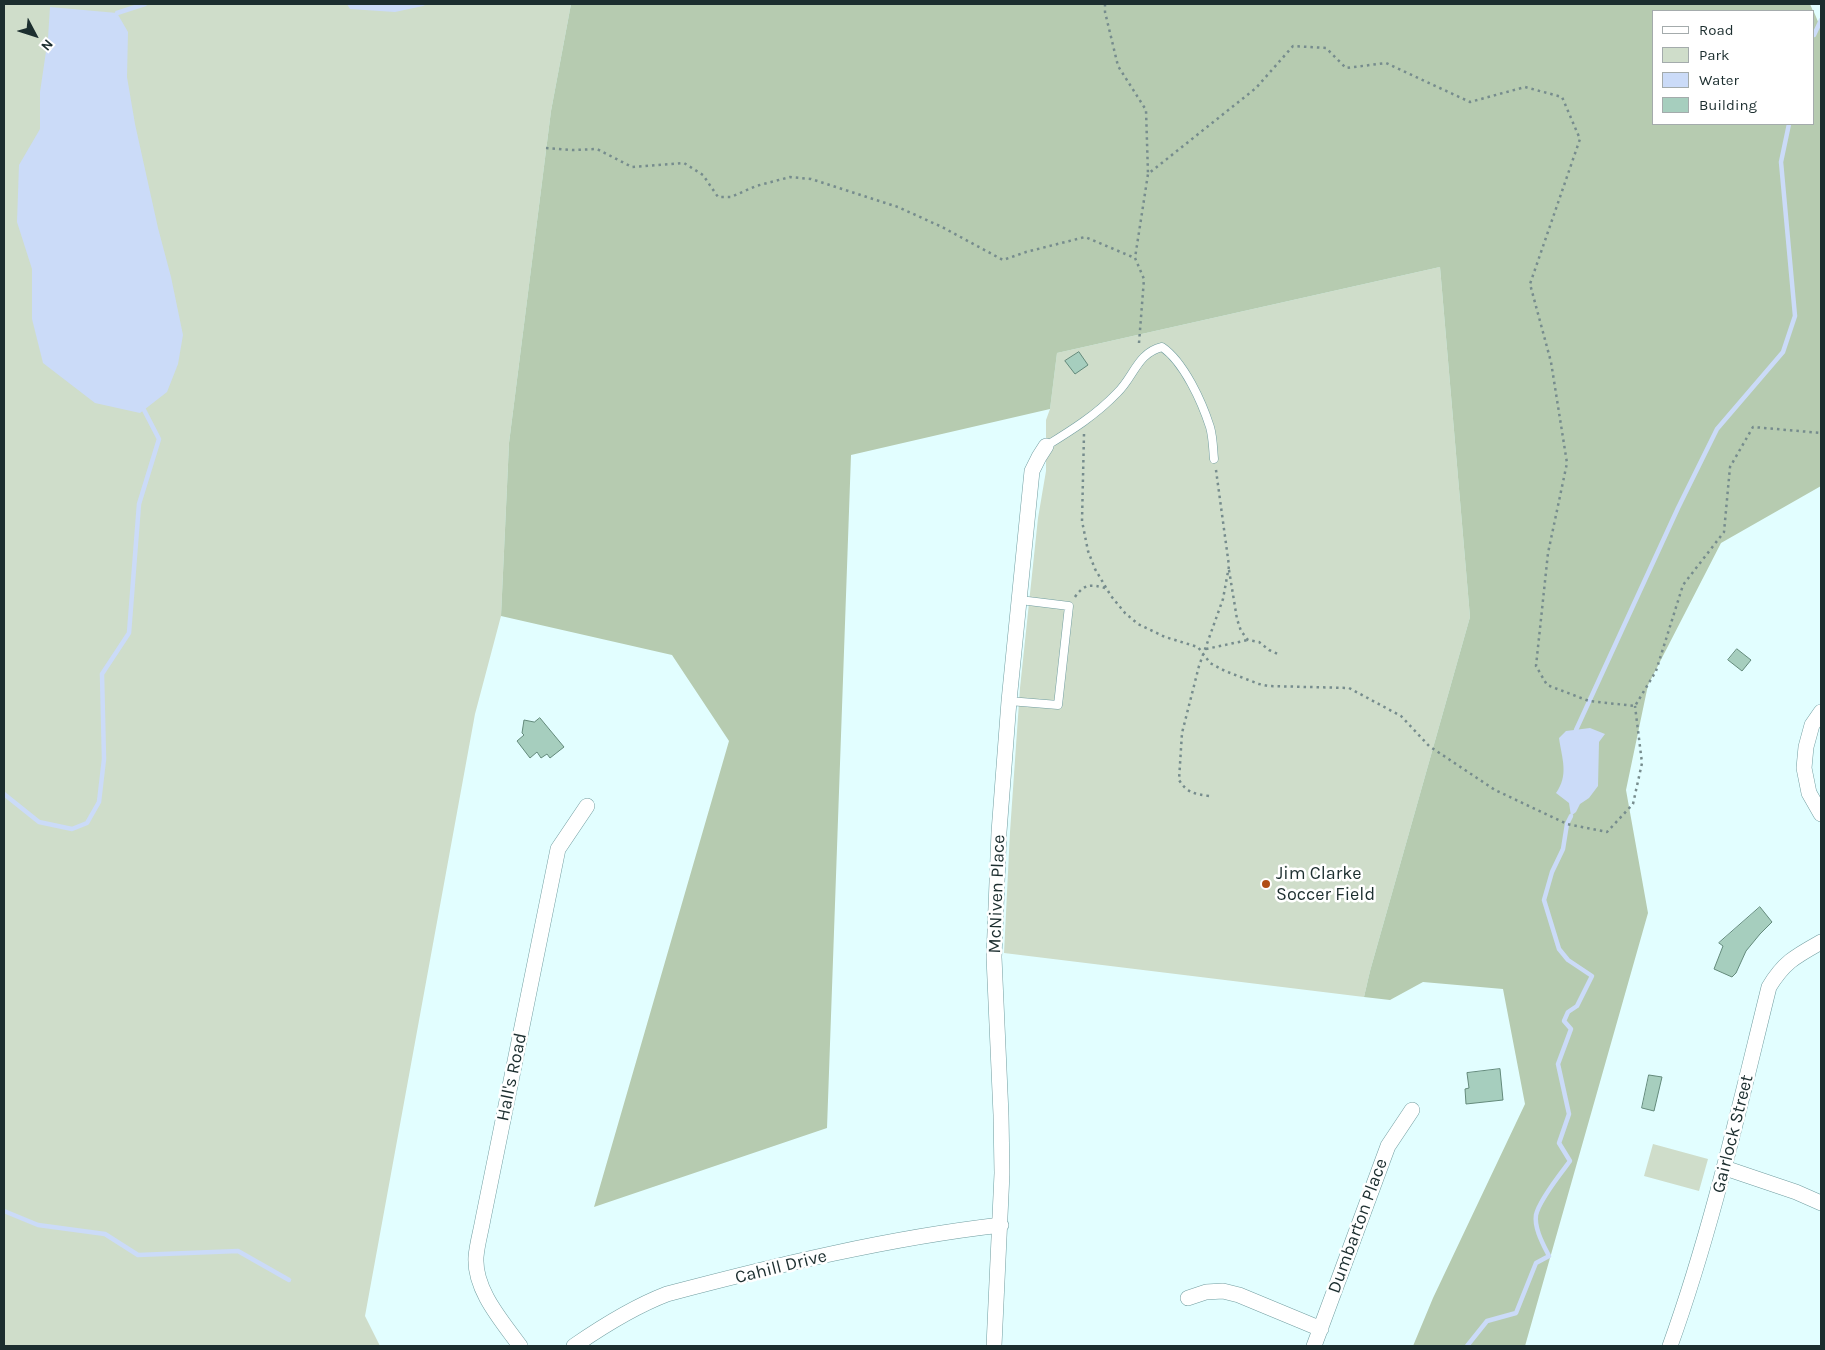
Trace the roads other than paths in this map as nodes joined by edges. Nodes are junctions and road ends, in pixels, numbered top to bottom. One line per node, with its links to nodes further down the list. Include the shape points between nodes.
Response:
1 (1046, 446): 2 (lane, via 1084,422 1119,392 1146,354 1162,348 1175,359 1192,388 1210,429); 3 (street, McNiven Place, via 1032,471)
2 (1214, 459)
3 (1020, 600): 4 (street, McNiven Place); 4 (lane, via 1069,606 1058,705)
4 (1009, 701): 12 (street, McNiven Place, via 994,957 1002,1115)
5 (1821, 712): 7 (street, via 1812,725 1804,768 1809,793)
6 (587, 806): 15 (street, Hall's Road, via 558,849 476,1258 483,1289)
7 (1821, 814)
8 (1821, 942): 10 (street, Gairlock Street, via 1791,959 1769,987)
9 (1412, 1110): 14 (street, Dumbarton Place, via 1388,1146)
10 (1724, 1168): 11 (street); 19 (street, Gairlock Street, via 1688,1296)
11 (1821, 1203)
12 (1001, 1225): 16 (street, Cahill Drive, via 881,1243 667,1294 616,1318); 17 (street, McNiven Place)
13 (1188, 1298): 14 (street, via 1223,1291)
14 (1321, 1329): 18 (street, Dumbarton Place)
15 (520, 1346)
16 (574, 1346)
17 (994, 1346)
18 (1314, 1346)
19 (1670, 1346)

